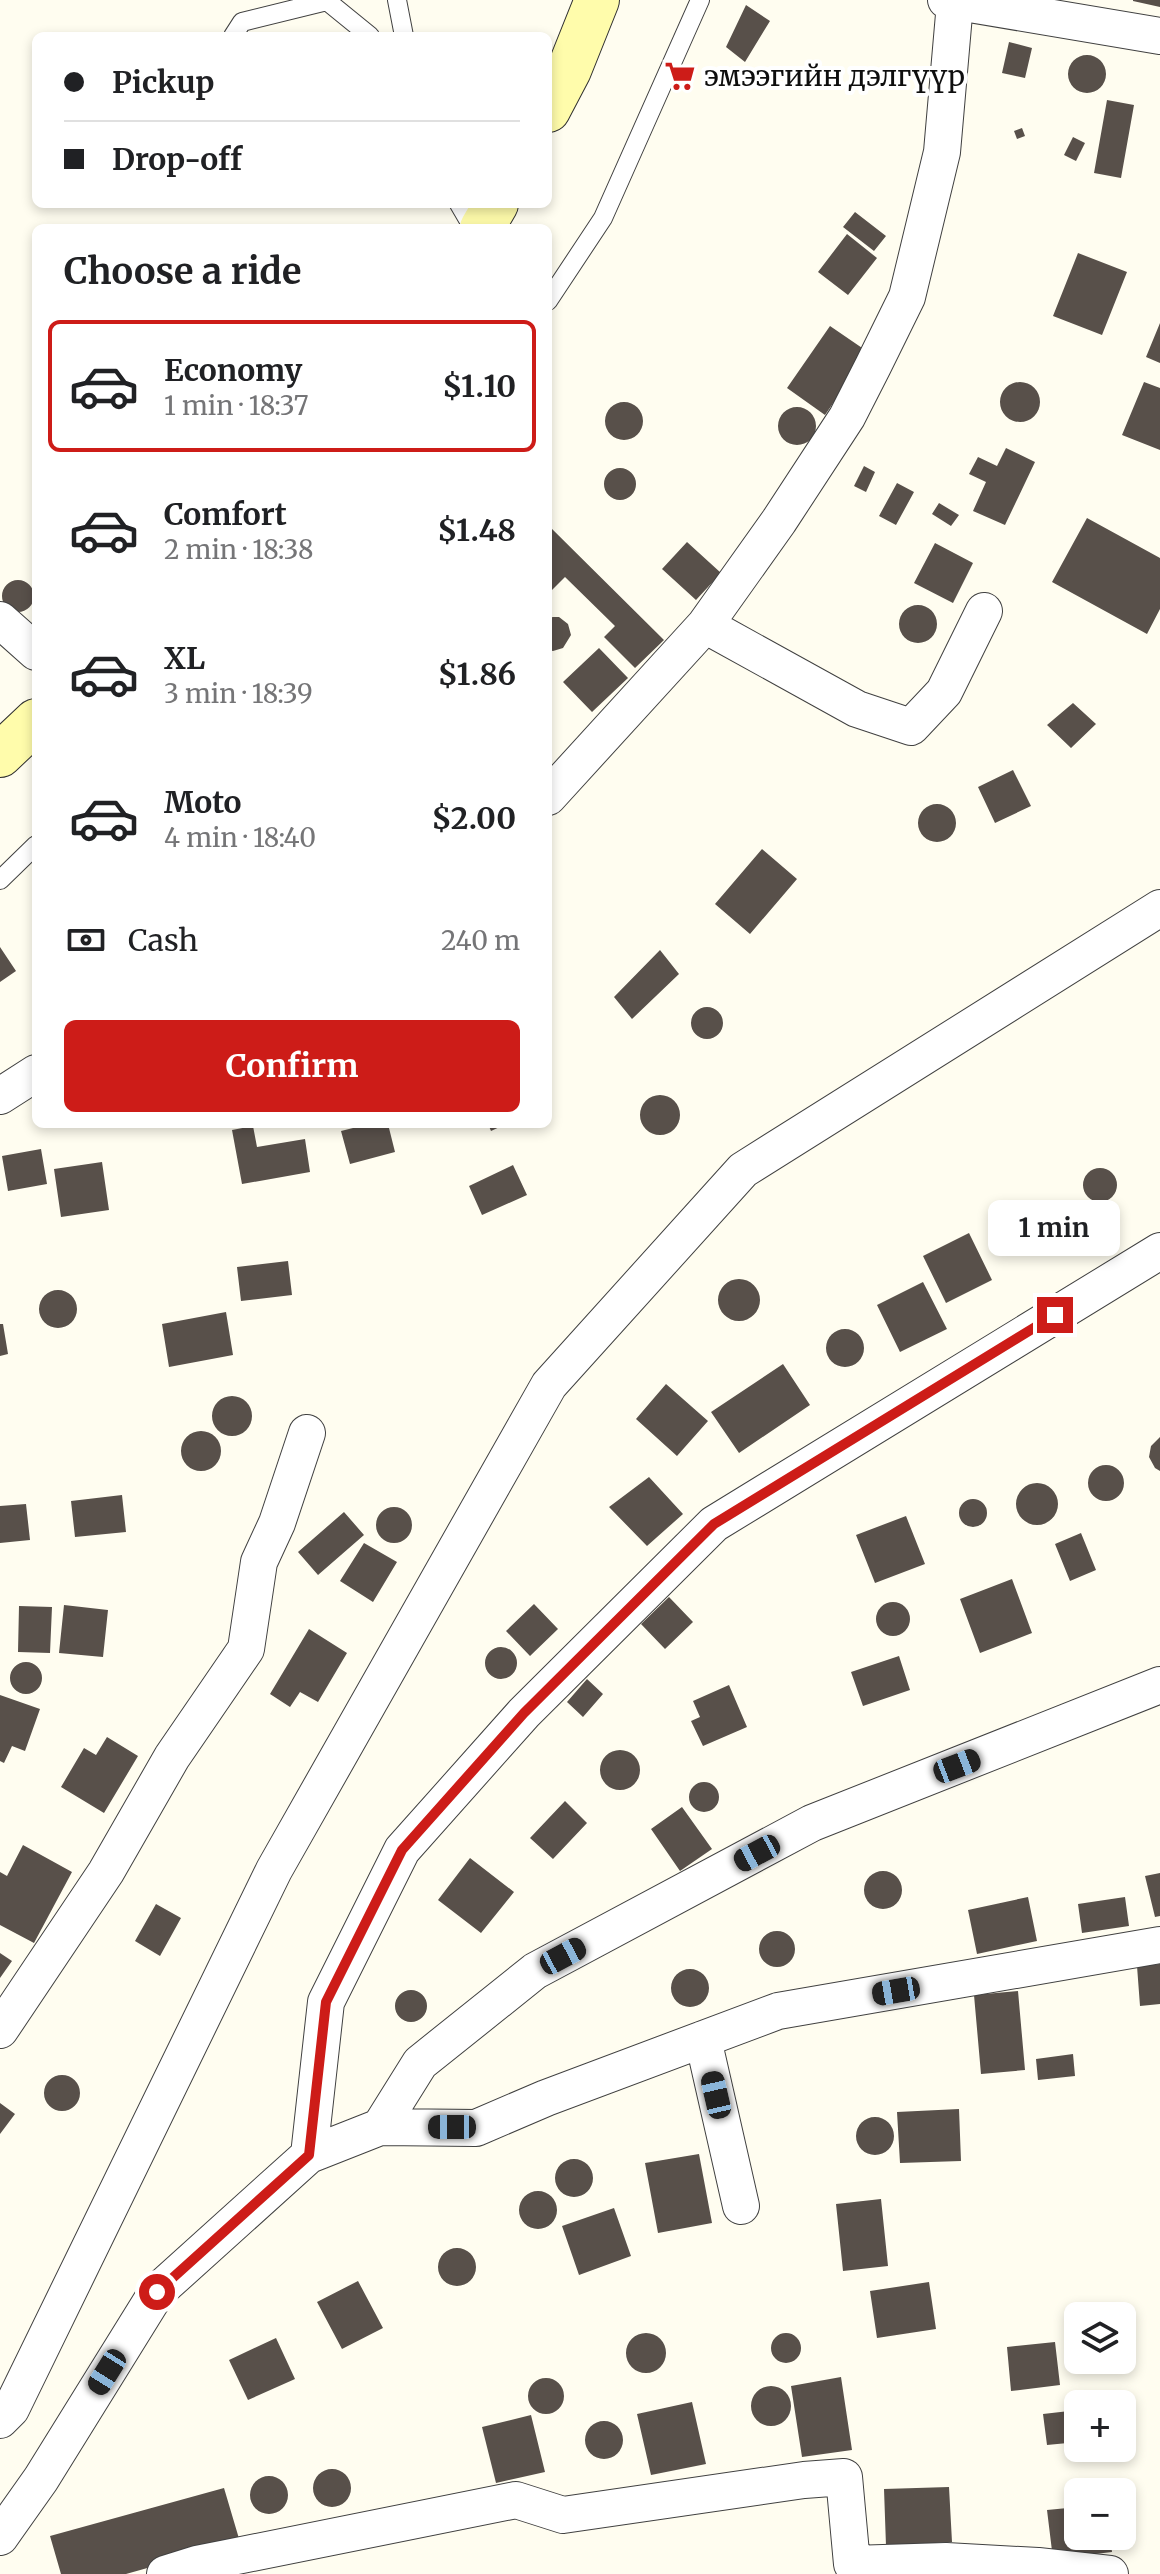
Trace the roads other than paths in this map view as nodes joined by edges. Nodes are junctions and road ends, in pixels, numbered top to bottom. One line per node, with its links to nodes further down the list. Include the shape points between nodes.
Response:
1 (397, 0): 8 (lane)
2 (597, 0): 10 (main road)
3 (700, 0): 11 (lane, via 603,218)
4 (327, 1): 6 (lane, via 242,22); 7 (lane)
5 (951, 2): 9 (street); 14 (street, via 942,152 907,297 847,417)
6 (236, 32)
7 (365, 32)
8 (403, 32)
9 (1160, 36)
10 (552, 102)
11 (552, 295)
12 (984, 611): 14 (street, via 944,692 911,727 857,709)
13 (0, 620): 15 (street)
14 (705, 625): 18 (street)
15 (32, 648)
16 (32, 725): 17 (main road)
17 (0, 755)
18 (552, 793)
19 (32, 849): 20 (lane)
20 (0, 880)
21 (1160, 908): 33 (street, via 743,1170 549,1385 274,1870 11,2409)
22 (32, 1076): 23 (street)
23 (0, 1096)
24 (1160, 1251): 31 (street, via 714,1524 524,1713 402,1850 326,2002)
25 (307, 1433): 28 (street, via 259,1562 246,1649)
26 (1160, 1685): 30 (street, via 812,1823 535,1971 420,2063)
27 (1160, 1945): 29 (street, via 778,2011)
28 (0, 2030)
29 (703, 2039): 30 (street, via 476,2128); 32 (street)
30 (380, 2127): 31 (street)
31 (309, 2155): 34 (street, via 157,2292)
32 (741, 2206)
33 (0, 2420)
34 (0, 2537)
35 (165, 2574): 36 (street, via 516,2500 563,2515 844,2477 852,2564 946,2561)
36 (1110, 2574)

